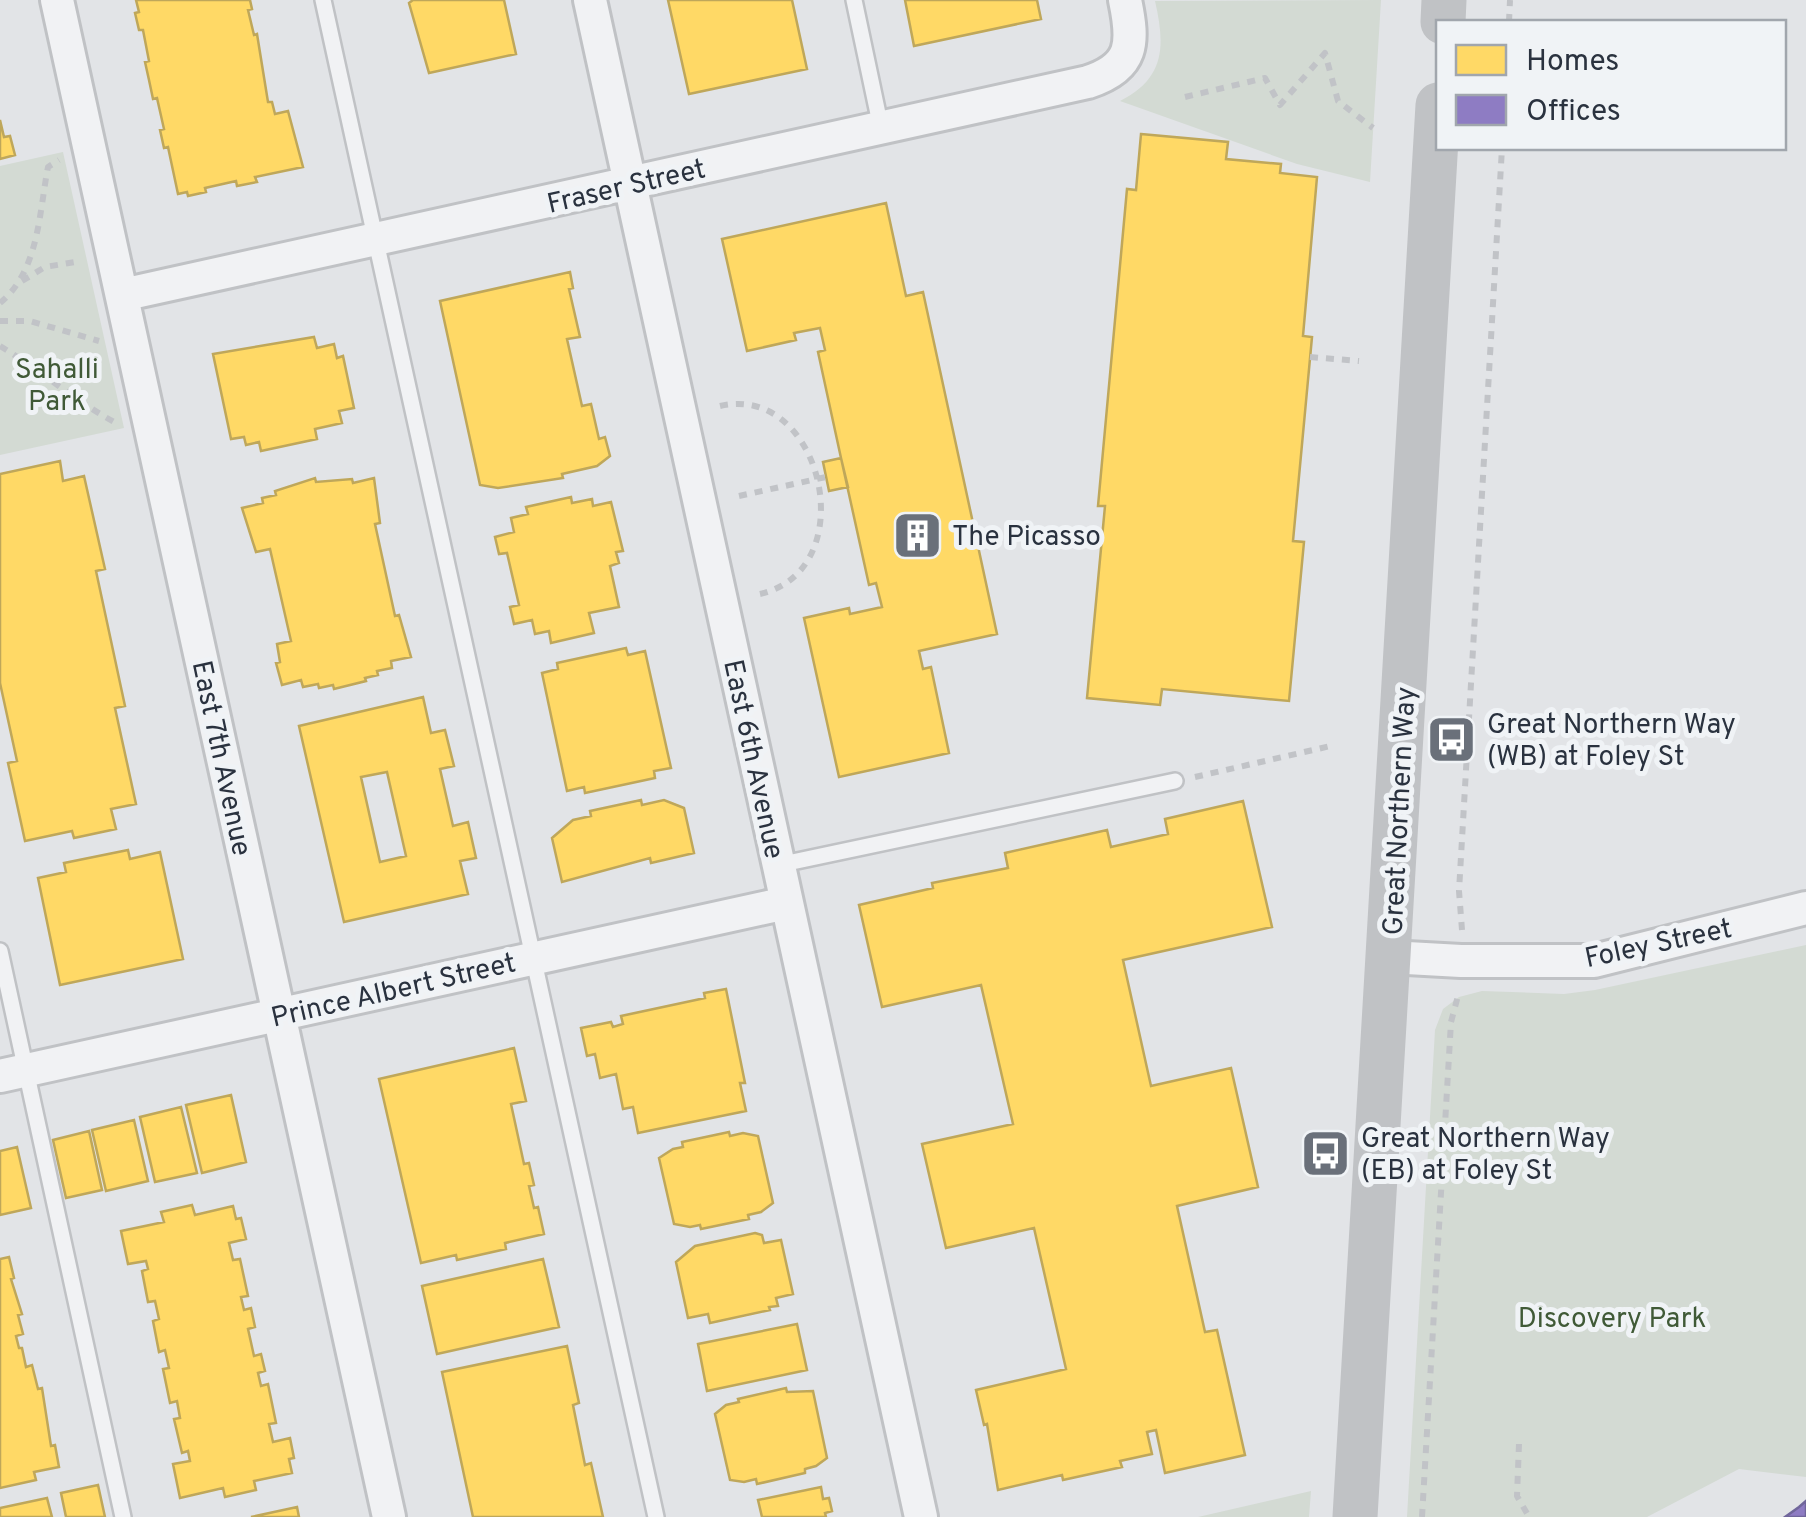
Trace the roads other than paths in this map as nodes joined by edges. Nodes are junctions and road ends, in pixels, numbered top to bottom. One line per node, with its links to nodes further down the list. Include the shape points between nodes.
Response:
1 (57, 0): 10 (street, East 7th Avenue)
2 (322, 0): 9 (lane)
3 (590, 0): 8 (street, East 6th Avenue)
4 (854, 0): 6 (lane)
5 (1125, 0): 6 (street, Fraser Street, via 1130,33 1124,61 1114,70 1088,82)
6 (881, 128): 8 (street, Fraser Street)
7 (1436, 140): 17 (main road, Great Northern Way)
8 (628, 184): 9 (street, Fraser Street); 12 (street, East 6th Avenue)
9 (376, 242): 10 (street, Fraser Street); 16 (lane)
10 (122, 295): 18 (street, East 7th Avenue)
11 (1175, 781): 12 (lane)
12 (778, 865): 13 (street, East 6th Avenue)
13 (786, 903): 16 (street, Prince Albert Street); 23 (street, East 6th Avenue)
14 (1806, 908): 17 (street, Foley Street, via 1594,961)
15 (0, 951): 19 (lane)
16 (535, 957): 18 (street, Prince Albert Street); 22 (lane)
17 (1389, 957): 24 (main road, Great Northern Way)
18 (279, 1014): 19 (street, Prince Albert Street); 21 (street, East 7th Avenue)
19 (13, 1074): 20 (lane)
20 (123, 1517)
21 (389, 1517)
22 (656, 1517)
23 (922, 1517)
24 (1356, 1517)

